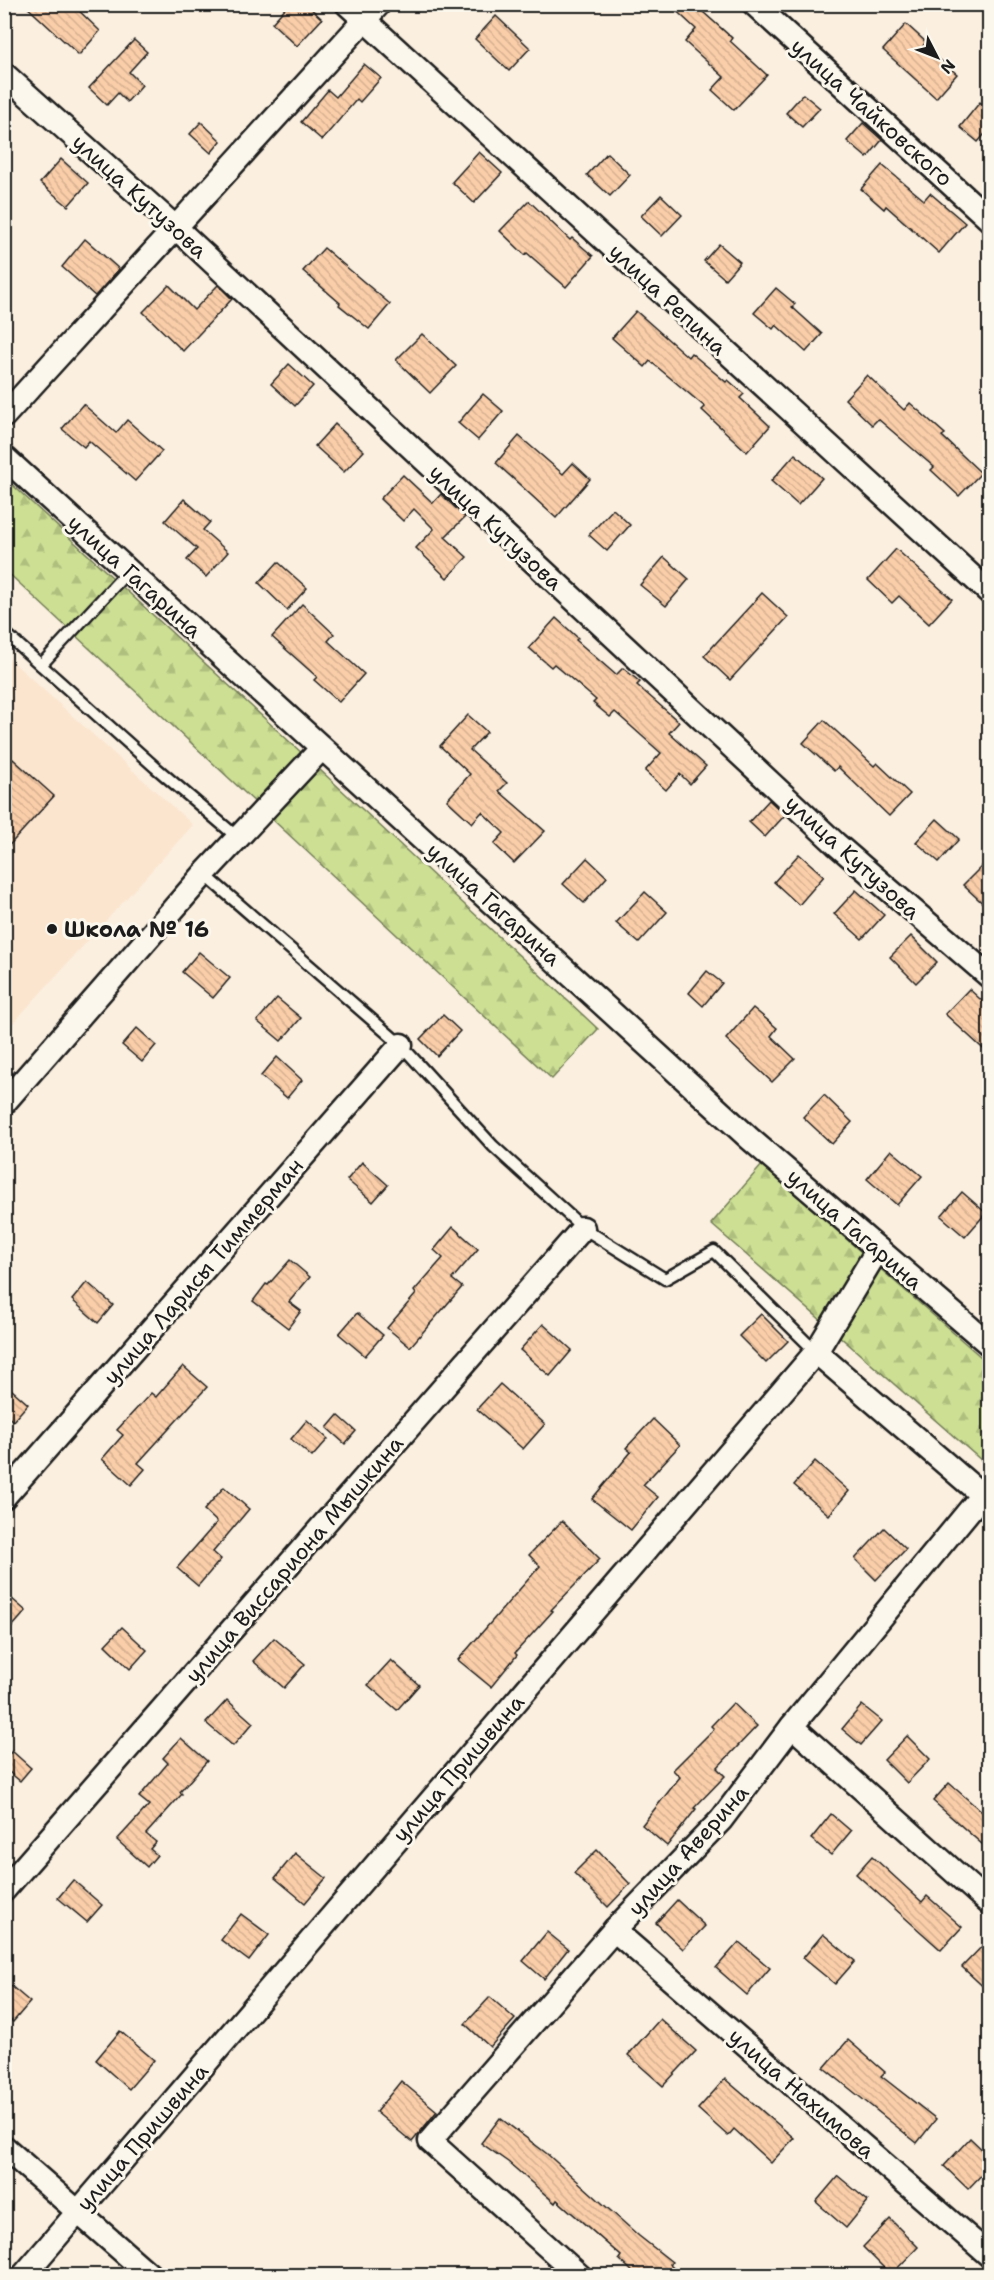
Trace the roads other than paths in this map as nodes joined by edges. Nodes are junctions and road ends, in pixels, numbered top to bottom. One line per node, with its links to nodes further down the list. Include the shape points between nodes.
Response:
1 (347, 4): 3 (street, улица Репина)
2 (754, 4): 5 (street, улица Чайковского)
3 (372, 12): 6 (street); 10 (street, улица Репина)
4 (4, 74): 6 (street, улица Кутузова)
5 (990, 220)
6 (175, 227): 7 (street); 16 (street, улица Кутузова, via 836,844)
7 (4, 416)
8 (4, 457): 9 (street, улица Гагарина)
9 (129, 570): 12 (lane); 13 (street, улица Гагарина)
10 (990, 593)
11 (4, 632): 12 (lane)
12 (41, 665): 14 (lane)
13 (322, 748): 14 (street); 20 (street, улица Гагарина, via 749,1138)
14 (237, 837): 15 (street)
15 (204, 874): 17 (lane); 18 (street)
16 (990, 977)
17 (401, 1045): 19 (lane, via 493,1146); 23 (street, улица Ларисы Тиммерман)
18 (4, 1103)
19 (583, 1228): 22 (lane, via 664,1279 714,1251); 26 (street, улица Виссариона Мышкина)
20 (878, 1249): 21 (street, улица Гагарина); 22 (street, улица Пришвина)
21 (990, 1345)
22 (816, 1352): 24 (street); 30 (street, улица Пришвина)
23 (4, 1497)
24 (986, 1498): 25 (street, улица Аверина)
25 (792, 1726): 27 (street); 28 (street, улица Аверина, via 721,1820)
26 (4, 1890)
27 (990, 1904)
28 (614, 1930): 31 (street, улица Нахимова); 34 (street, улица Аверина, via 430,2141)
29 (4, 2147): 30 (street)
30 (78, 2211): 32 (street, улица Пришвина); 33 (street)
31 (990, 2256)
32 (23, 2276)
33 (151, 2276)
34 (580, 2276)

